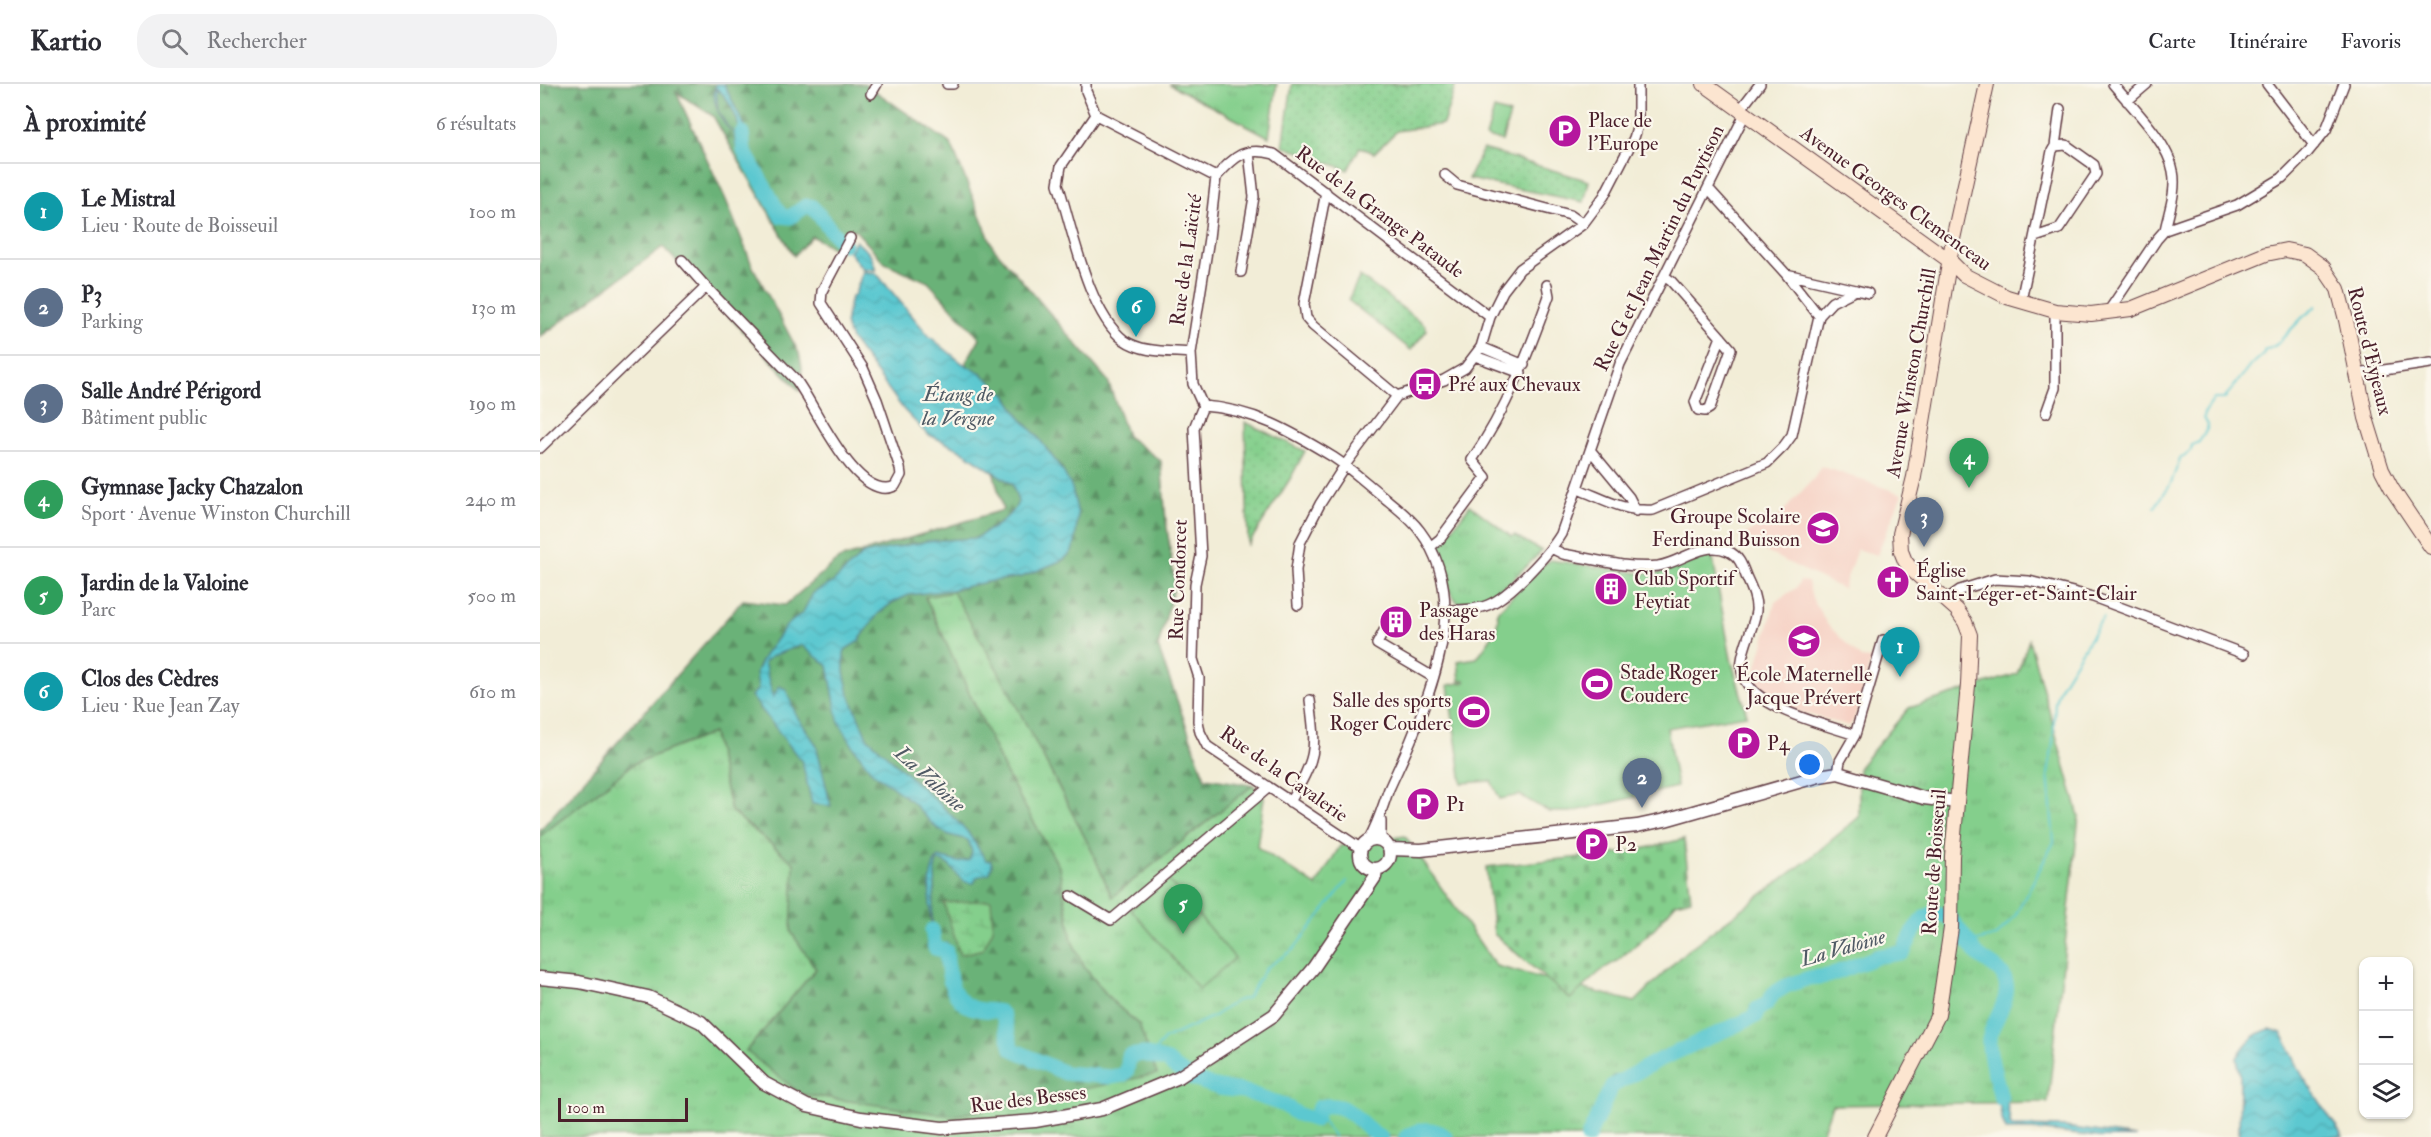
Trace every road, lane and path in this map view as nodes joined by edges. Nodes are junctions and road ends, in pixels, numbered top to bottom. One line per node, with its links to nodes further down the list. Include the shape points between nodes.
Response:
1 (877, 84): 13 (street)
2 (947, 84): 3 (street)
3 (953, 84)
4 (1086, 84): 17 (street)
5 (1638, 84): 25 (street, via 1638,125 1634,138 1604,196)
6 (1704, 84): 16 (main road, Avenue Georges Clemenceau)
7 (1760, 84): 16 (street, Rue G et Jean Martin du Puytison)
8 (1987, 84): 30 (main road, Avenue Winston Churchill)
9 (2113, 84): 14 (street)
10 (2147, 84): 14 (street)
11 (2267, 84): 18 (street)
12 (2344, 84): 18 (street, via 2326,130)
13 (871, 94)
14 (2127, 101): 26 (street, via 2163,146 2173,170)
15 (2060, 108): 19 (street)
16 (1742, 112): 23 (street, Rue G et Jean Martin du Puytison); 30 (main road, Avenue Georges Clemenceau)
17 (1096, 115): 22 (street, Rue de la Laïcité); 46 (street, via 1061,166 1058,184 1099,310 1124,340 1144,349)
18 (2314, 145): 26 (street, via 2282,178 2237,205)
19 (2055, 146): 27 (street); 27 (street, via 2066,145 2094,165 2096,174 2059,229)
20 (1249, 152): 22 (street, via 1231,160); 24 (street, Rue de la Grange Pataude, via 1274,154); 31 (street, via 1254,197)
21 (1445, 175): 25 (street, via 1457,185 1570,215)
22 (1216, 177): 46 (street, Rue de la Laïcité)
23 (1708, 188): 32 (street); 34 (street, Rue G et Jean Martin du Puytison)
24 (1326, 192): 43 (street, Rue de la Grange Pataude); 50 (street, via 1304,304 1306,318)
25 (1583, 224): 43 (street, via 1520,269)
26 (2165, 230): 41 (street)
27 (2035, 237): 39 (street)
28 (850, 238): 36 (street, via 822,291 820,303 849,344 878,400 900,468 895,486 877,487 851,467 796,380)
29 (682, 260): 36 (street)
30 (1950, 261): 39 (main road, Avenue Georges Clemenceau, via 1980,285); 61 (main road, Avenue Winston Churchill, via 1914,477 1900,534 1905,561)
31 (1241, 272)
32 (1786, 274): 37 (street); 42 (street)
33 (2216, 274): 41 (main road, Avenue Georges Clemenceau, via 2131,309); 49 (main road, Route d'Eyjeaux, via 2286,250 2312,257 2338,289)
34 (1664, 276): 44 (street); 54 (street, Rue G et Jean Martin du Puytison, via 1620,364)
35 (1547, 285): 48 (street, via 1549,296)
36 (706, 287): 53 (street)
37 (1856, 290): 38 (street); 42 (street, via 1832,302)
38 (1868, 294)
39 (2021, 301): 40 (main road, Avenue Georges Clemenceau)
40 (2055, 311): 41 (main road, Avenue Georges Clemenceau); 52 (street, via 2055,387)
41 (2108, 312)
42 (1819, 316): 57 (street, via 1792,435 1775,456 1756,469 1653,510)
43 (1490, 317): 45 (street)
44 (1721, 337): 44 (street, via 1731,349 1710,408 1698,410 1695,402)
45 (1478, 351): 48 (street); 50 (street, via 1465,368 1444,380)
46 (1191, 353): 51 (street, Rue de la Laïcité, via 1193,384)
47 (2431, 363): 49 (street)
48 (1522, 369): 58 (street, via 1492,431 1472,460 1486,477)
49 (2357, 374): 59 (main road, Route d'Eyjeaux, via 2382,471)
50 (1397, 396): 55 (street)
51 (1203, 406): 55 (street, via 1248,412 1289,430); 70 (street, Rue Condorcet, via 1194,428 1201,556 1195,584 1193,658 1199,678)
52 (2046, 413)
53 (540, 448)
54 (1591, 451): 56 (street, Rue G et Jean Martin du Puytison); 57 (street)
55 (1345, 465): 58 (street, via 1408,518); 63 (street, via 1300,543 1296,570)
56 (1578, 489): 57 (street); 60 (street, Rue G et Jean Martin du Puytison)
57 (1636, 511)
58 (1430, 547): 64 (street, via 1441,575)
59 (2431, 547)
60 (1552, 549): 64 (street, Rue G et Jean Martin du Puytison, via 1489,605); 71 (street, via 1646,567 1709,548 1727,550 1741,561 1755,597 1756,612 1741,661 1749,687 1790,714)
61 (1932, 588): 62 (main road, Route de Boisseuil)
62 (1946, 600): 67 (street, via 1960,590 1995,579 2029,581 2093,597); 75 (main road, Route de Boisseuil, via 1965,622 1971,648)
63 (1298, 605)
64 (1446, 610): 68 (street)
65 (1387, 625): 68 (street, via 1377,644)
66 (1883, 640): 71 (street)
67 (2244, 654)
68 (1433, 677): 76 (street)
69 (1310, 700): 74 (street, via 1315,750)
70 (1198, 721): 73 (street, Rue de la Cavalerie, via 1207,746)
71 (1855, 735): 72 (street, via 1840,761)
72 (1838, 773): 75 (street, via 1924,798); 78 (street, via 1637,826)
73 (1268, 788): 74 (street, Rue de la Cavalerie); 81 (street, via 1111,920)
74 (1290, 802): 76 (street, Rue de la Cavalerie)
75 (1957, 802): 83 (main road, Route de Boisseuil, via 1951,928 1938,1015)
76 (1370, 842): 77 (street); 80 (street, Rue des Besses, via 1360,857)
77 (1390, 849): 78 (street); 79 (street)
78 (1421, 850): 79 (street)
79 (1388, 863): 80 (street)
80 (1370, 867): 82 (street, Rue des Besses, via 1364,893 1314,967 1274,1015 1179,1077 1102,1109 1035,1121 942,1128 861,1118 807,1106 764,1083 701,1022 648,997)
81 (1071, 896)
82 (540, 978)
83 (1875, 1137)

